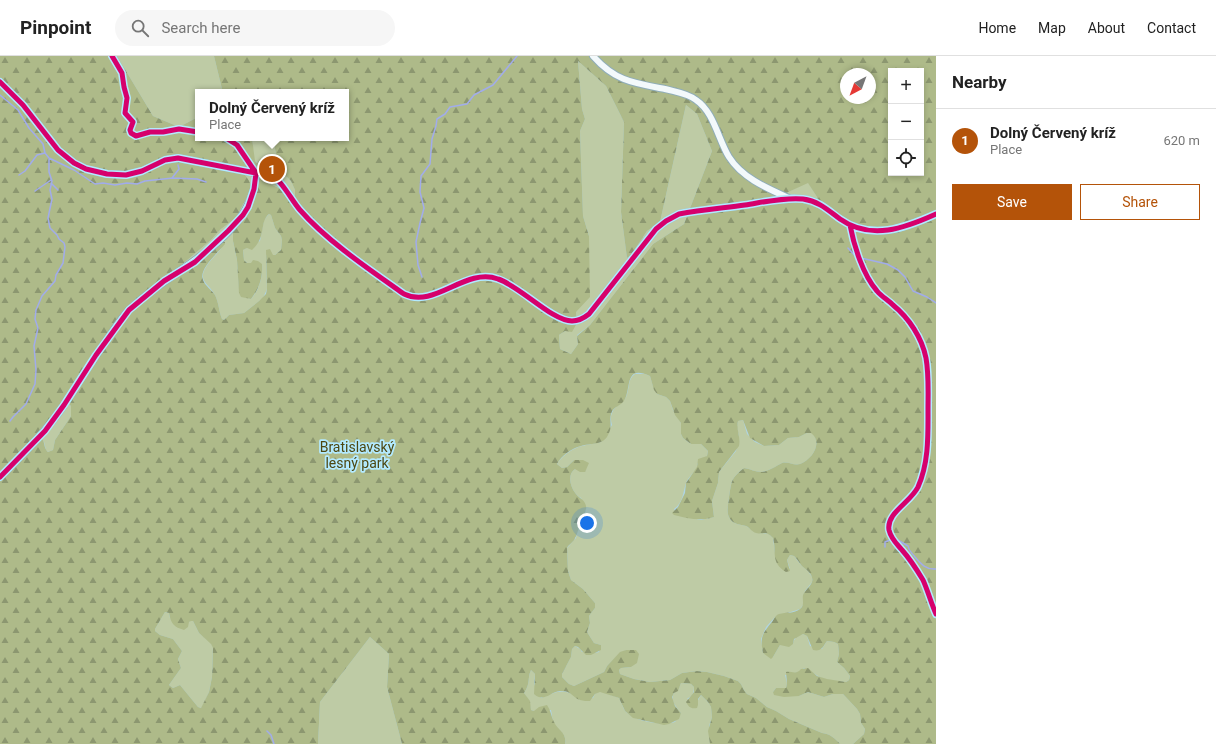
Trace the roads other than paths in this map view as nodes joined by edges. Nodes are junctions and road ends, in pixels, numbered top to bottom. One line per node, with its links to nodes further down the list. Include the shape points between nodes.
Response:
1 (593, 56): 4 (street, via 608,72 620,79 685,94 699,101 707,111 726,153 734,164 754,180)
2 (0, 82): 3 (street, via 23,105 58,150 86,169 126,175 142,171 165,160 178,158)
3 (256, 173): 4 (street, via 273,176 316,226 409,296 428,297 469,280 490,277 504,281 563,320 572,321 589,314 651,235 671,217); 6 (street, via 252,198 239,221 195,262 164,281 129,310 96,354 45,431)
4 (791, 199): 5 (street, via 814,202 850,225 867,230 894,230)
5 (936, 214)
6 (0, 477)

